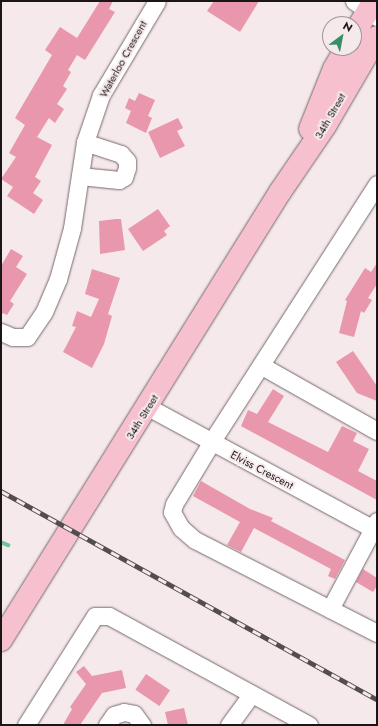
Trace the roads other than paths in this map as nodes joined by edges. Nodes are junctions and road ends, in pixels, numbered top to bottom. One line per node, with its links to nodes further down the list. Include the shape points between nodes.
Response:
1 (157, 1): 6 (street, Waterloo Crescent, via 101,96)
2 (368, 8): 3 (main road)
3 (362, 19)
4 (377, 37): 9 (main road, 34th Street, via 325,126)
5 (341, 56): 9 (main road, 34th Street)
6 (85, 142): 7 (street, Waterloo Crescent); 7 (street, via 121,154 127,168 124,177 119,180)
7 (80, 176): 10 (street, Waterloo Crescent, via 72,228 58,279 44,312 27,337 13,337)
8 (377, 184): 11 (street)
9 (280, 192): 12 (main road, 34th Street)
10 (1, 332)
11 (262, 366): 13 (street); 14 (street)
12 (148, 407): 14 (street, Elviss Crescent); 18 (main road, 34th Street)
13 (377, 431)
14 (212, 443): 15 (street, Elviss Crescent); 16 (street, via 174,504 174,520 196,540)
15 (375, 527): 16 (street)
16 (330, 609): 17 (street)
17 (377, 633)
18 (1, 640)
19 (251, 695): 20 (street, via 109,616 95,616); 23 (street); 24 (street)
20 (26, 725)
21 (107, 725): 22 (street, via 114,715 124,712 134,714)
22 (142, 725)
23 (229, 725)
24 (309, 725)

